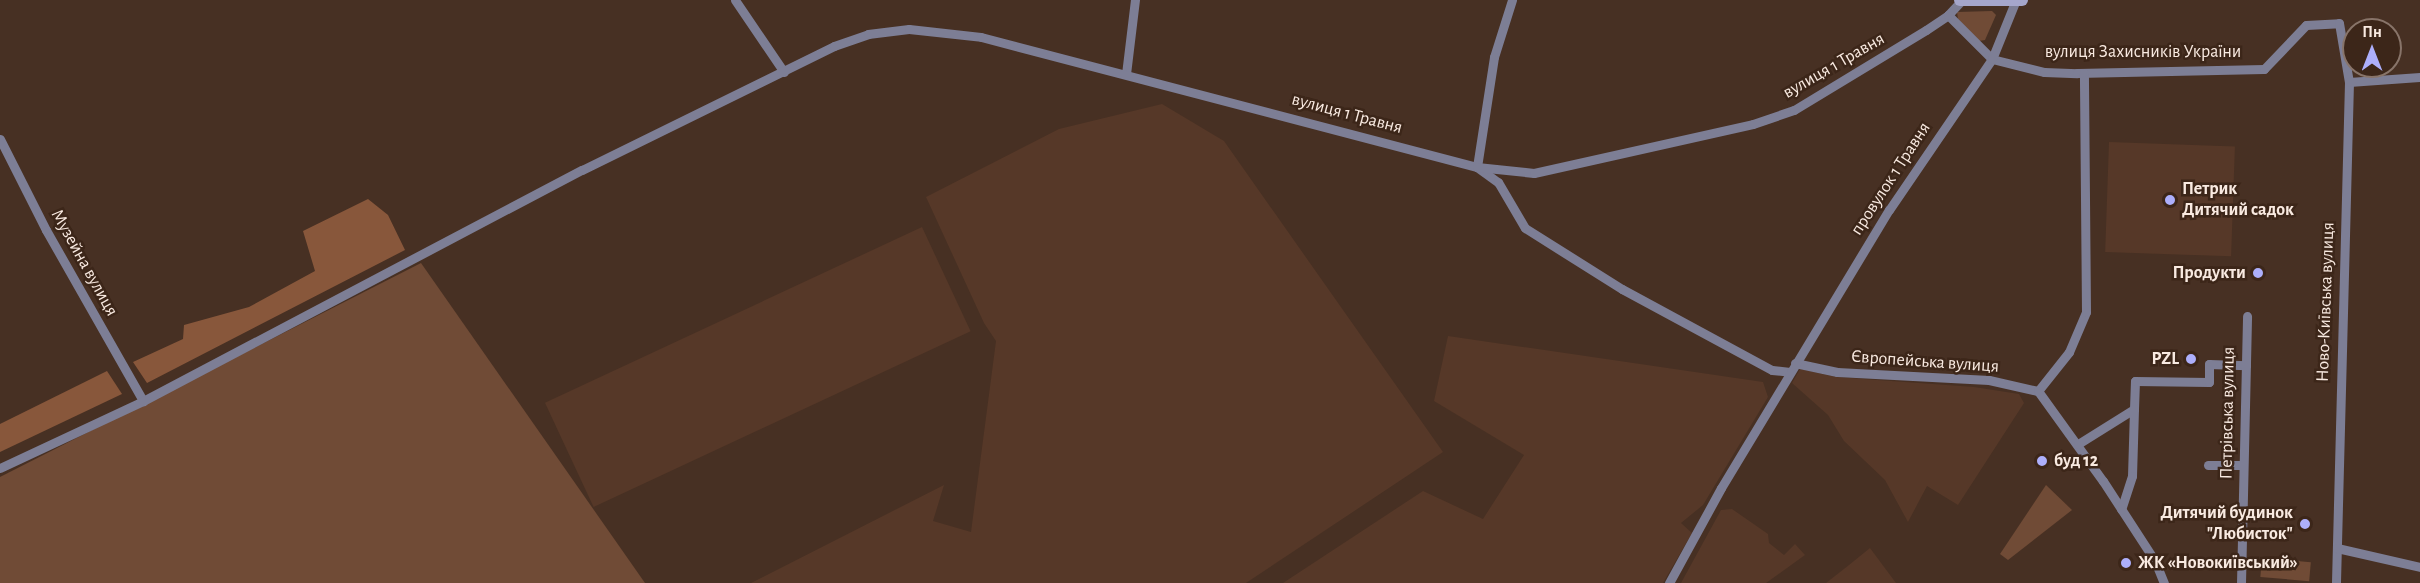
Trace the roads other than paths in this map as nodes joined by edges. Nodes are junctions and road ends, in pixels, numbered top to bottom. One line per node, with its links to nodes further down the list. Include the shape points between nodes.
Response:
1 (735, 0): 9 (street)
2 (1135, 0): 11 (street)
3 (1512, 0): 15 (street, via 1494,57)
4 (1961, 0): 5 (street); 6 (street, вулиця 1 Травня)
5 (2019, 1): 8 (street, провулок 1 Травня)
6 (1948, 15): 8 (street); 15 (street, вулиця 1 Травня, via 1822,96 1753,124 1661,142 1554,171 1514,173)
7 (2339, 23): 10 (street, вулиця Захисників України, via 2306,25 2264,69); 13 (street, Ново-Київська вулиця)
8 (1992, 59): 10 (street, вулиця Захисників України, via 2044,72); 18 (street, провулок 1 Травня, via 1889,210)
9 (784, 72): 11 (street, вулиця 1 Травня, via 868,34 909,29 981,37); 20 (street, вулиця 1 Травня, via 372,277)
10 (2084, 73): 19 (street, via 2086,312 2069,351)
11 (1126, 74): 15 (street, вулиця 1 Травня)
12 (2420, 77): 13 (street)
13 (2349, 82): 27 (street, Ново-Київська вулиця)
14 (0, 139): 20 (street, Музейна вулиця, via 46,230)
15 (1477, 167): 18 (street, via 1498,182 1525,228 1622,289 1772,370)
16 (2247, 316): 17 (street, Петрівська вулиця)
17 (2246, 364): 21 (street, via 2209,364 2209,382 2135,381); 24 (street, Петрівська вулиця)
18 (1793, 368): 19 (street, Європейська вулиця, via 1989,380); 29 (street, провулок 1 Травня)
19 (2038, 391): 22 (street)
20 (143, 401): 25 (street, вулиця 1 Травня)
21 (2134, 409): 22 (street); 26 (street, via 2132,476)
22 (2078, 444): 26 (street)
23 (2208, 465): 24 (street)
24 (2243, 465): 31 (street, Петрівська вулиця)
25 (0, 468)
26 (2121, 509): 30 (street, via 2155,561)
27 (2337, 548): 28 (street); 32 (street, Ново-Київська вулиця)
28 (2420, 567)
29 (1669, 583)
30 (2164, 583)
31 (2241, 583)
32 (2336, 583)

